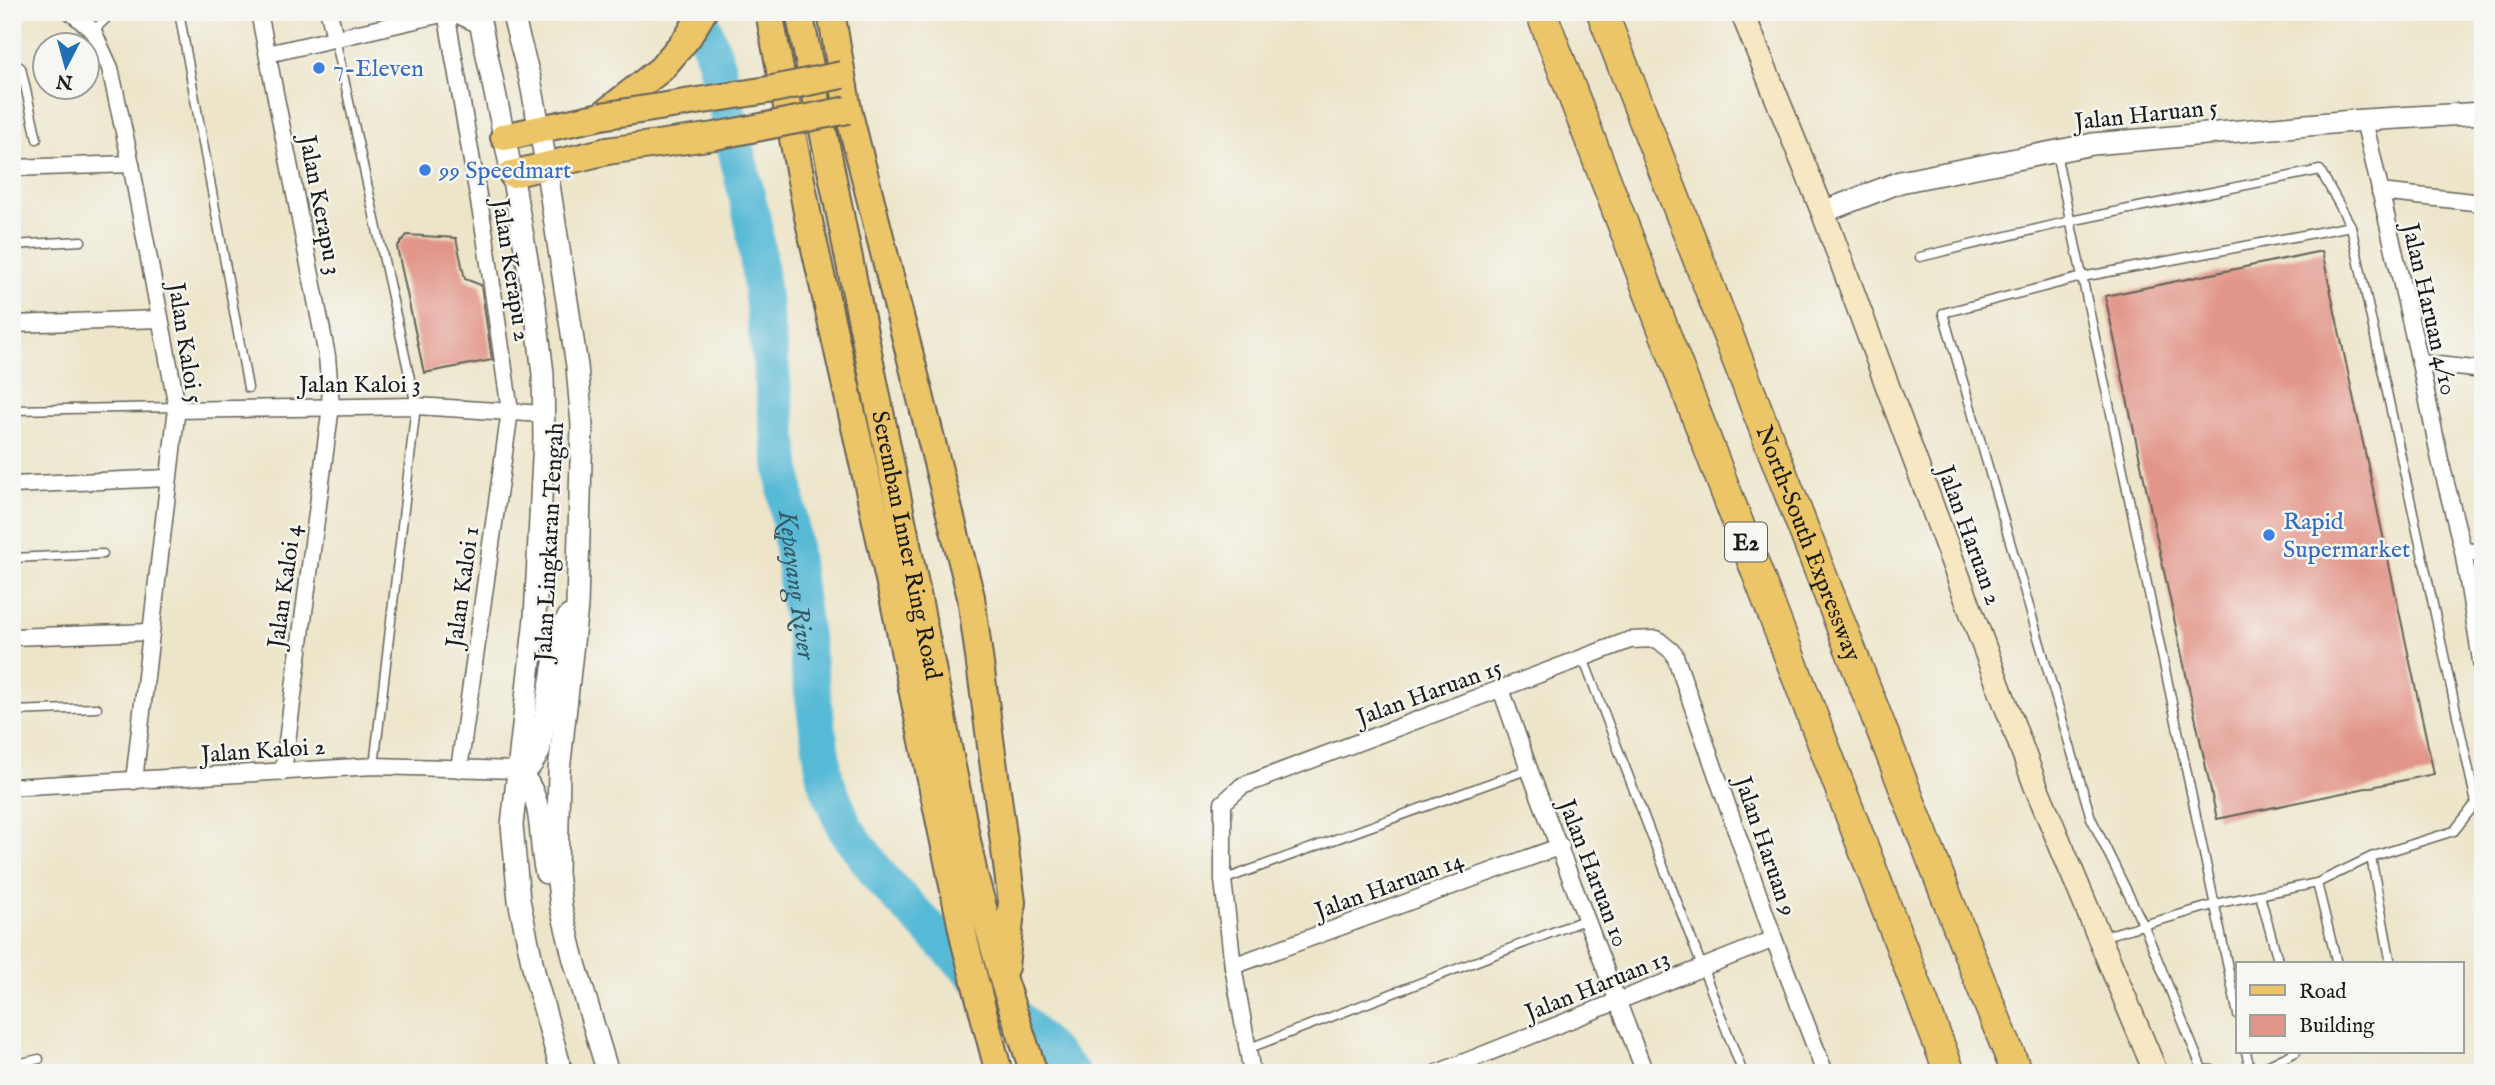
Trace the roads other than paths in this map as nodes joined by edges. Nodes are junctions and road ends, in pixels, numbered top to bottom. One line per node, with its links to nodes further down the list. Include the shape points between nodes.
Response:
1 (71, 12): 16 (street, Jalan Kaloi 5)
2 (113, 12): 16 (lane)
3 (179, 12): 46 (lane)
4 (260, 12): 18 (street, Jalan Kerapu 3)
5 (329, 12): 17 (street)
6 (512, 12): 25 (street, Jalan Lingkaran Tengah)
7 (703, 12): 23 (main road, via 661,69)
8 (769, 12): 77 (main road, Seremban Inner Ring Road, via 808,217 893,597)
9 (799, 12): 77 (main road, Seremban Inner Ring Road)
10 (831, 12): 20 (main road)
11 (1541, 12): 109 (highway, E2)
12 (1602, 12): 110 (highway, North–South Expressway / E2)
13 (1742, 12): 35 (main road, Jalan Haruan 2)
14 (446, 13): 15 (street); 17 (street); 51 (street, Jalan Kerapu 2)
15 (480, 19): 26 (street, Jalan Lingkaran Tengah)
16 (93, 31): 29 (street, Jalan Kaloi 5, via 110,68)
17 (335, 38): 18 (street); 47 (lane)
18 (268, 54): 48 (street, Jalan Kerapu 3, via 327,356)
19 (12, 61): 27 (lane, via 21,68)
20 (842, 75): 21 (main road); 23 (main road, bridge)
21 (848, 110): 30 (main road, bridge, via 607,151); 92 (main road, via 971,597 1012,902)
22 (2483, 113): 24 (street, Jalan Haruan 5)
23 (601, 116): 25 (main road)
24 (2364, 120): 28 (street, Jalan Haruan 5); 33 (street, Jalan Haruan 4/10)
25 (540, 130): 26 (main road); 30 (street, Jalan Lingkaran Tengah)
26 (504, 137): 32 (street, Jalan Lingkaran Tengah)
27 (37, 139)
28 (2056, 150): 35 (street, Jalan Haruan 5, via 1900,182); 36 (lane)
29 (131, 164): 31 (street); 42 (street, Jalan Kaloi 5)
30 (546, 167): 32 (main road); 59 (street, Jalan Lingkaran Tengah, via 582,425)
31 (12, 169)
32 (512, 174): 52 (street, Jalan Lingkaran Tengah, via 535,305)
33 (2380, 192): 34 (street); 44 (street, Jalan Haruan 4/10)
34 (2483, 203)
35 (1823, 212): 85 (main road, Jalan Haruan 2, via 2035,785)
36 (2070, 221): 37 (lane, via 2320,170); 40 (lane); 41 (lane)
37 (2351, 226): 41 (lane); 76 (lane, via 2476,803 2454,831)
38 (81, 242): 39 (lane)
39 (12, 245)
40 (1920, 257)
41 (2082, 277): 81 (lane); 84 (lane, via 1944,313 2091,818)
42 (160, 318): 43 (street); 49 (street, Jalan Kaloi 5)
43 (12, 324)
44 (2420, 363): 45 (street); 55 (street, Jalan Haruan 4/10)
45 (2483, 370)
46 (248, 388)
47 (416, 406): 48 (street, Jalan Kaloi 3); 51 (street, Jalan Kaloi 3); 68 (lane)
48 (331, 407): 49 (street, Jalan Kaloi 3); 72 (street, Jalan Kaloi 4)
49 (176, 408): 50 (lane); 53 (street, Jalan Kaloi 5)
50 (12, 410)
51 (510, 411): 52 (street, Jalan Kaloi 3); 69 (street, Jalan Kaloi 1)
52 (544, 414): 71 (street, Jalan Lingkaran Tengah, via 535,618)
53 (168, 478): 54 (street); 60 (street, Jalan Kaloi 5)
54 (12, 485)
55 (2463, 551): 56 (street); 64 (street, Jalan Haruan 4/10)
56 (2483, 553)
57 (103, 554): 58 (lane)
58 (12, 558)
59 (577, 606): 71 (street, via 561,629 539,752 531,765); 82 (street, Jalan Lingkaran Tengah, via 557,814)
60 (150, 632): 61 (street); 73 (street, Jalan Kaloi 5)
61 (12, 638)
62 (1657, 639): 63 (street, Jalan Haruan 15, via 1630,640); 86 (street, Jalan Haruan 9, via 1674,653)
63 (1583, 658): 65 (street, Jalan Haruan 15); 91 (lane)
64 (2483, 673)
65 (1501, 689): 70 (street, Jalan Haruan 10); 78 (street, Jalan Haruan 15, via 1242,786 1223,803)
66 (97, 708): 67 (lane)
67 (12, 711)
68 (374, 766): 69 (street, Jalan Kaloi 2); 72 (street, Jalan Kaloi 2)
69 (460, 768): 71 (street, Jalan Kaloi 2)
70 (1529, 769): 75 (street, Jalan Haruan 10); 78 (lane)
71 (517, 770): 82 (street, via 535,797 544,865); 100 (street, Jalan Lingkaran Tengah, via 512,825 519,900)
72 (283, 772): 73 (street, Jalan Kaloi 2)
73 (134, 781): 74 (street, Jalan Kaloi 2)
74 (12, 787)
75 (1560, 846): 83 (street, Jalan Haruan 10); 90 (street, Jalan Haruan 14)
76 (2371, 856): 79 (lane); 89 (lane)
77 (962, 873): 92 (main road, Seremban Inner Ring Road); 102 (main road, Seremban Inner Ring Road, via 965,943)
78 (1223, 880): 90 (street)
79 (2318, 883): 80 (lane); 88 (lane)
80 (2260, 895): 81 (lane); 87 (lane)
81 (2213, 905): 84 (lane); 94 (lane)
82 (561, 907): 101 (street, Jalan Lingkaran Tengah)
83 (1587, 919): 93 (street, Jalan Haruan 10); 95 (lane)
84 (2144, 926): 85 (lane); 112 (lane, via 2202,1069)
85 (2098, 938): 111 (main road, Jalan Haruan 2)
86 (1774, 939): 91 (street, Jalan Haruan 13); 108 (street, Jalan Haruan 9)
87 (2278, 962)
88 (2337, 962)
89 (2391, 962)
90 (1233, 966): 95 (street)
91 (1703, 968): 93 (street, Jalan Haruan 13); 107 (lane)
92 (1003, 983): 103 (main road, Seremban Inner Ring Road)
93 (1619, 1001): 105 (street, Jalan Haruan 13); 106 (street, Jalan Haruan 10)
94 (2236, 1006)
95 (1247, 1049): 104 (street)
96 (2247, 1054): 113 (lane)
97 (2292, 1054): 113 (lane)
98 (38, 1059): 99 (lane)
99 (12, 1065)
100 (562, 1073)
101 (608, 1073)
102 (999, 1073)
103 (1034, 1073)
104 (1252, 1073)
105 (1437, 1073)
106 (1645, 1073)
107 (1743, 1073)
108 (1825, 1073)
109 (1950, 1073)
110 (2017, 1073)
111 (2156, 1073)
112 (2243, 1073)
113 (2252, 1073)

